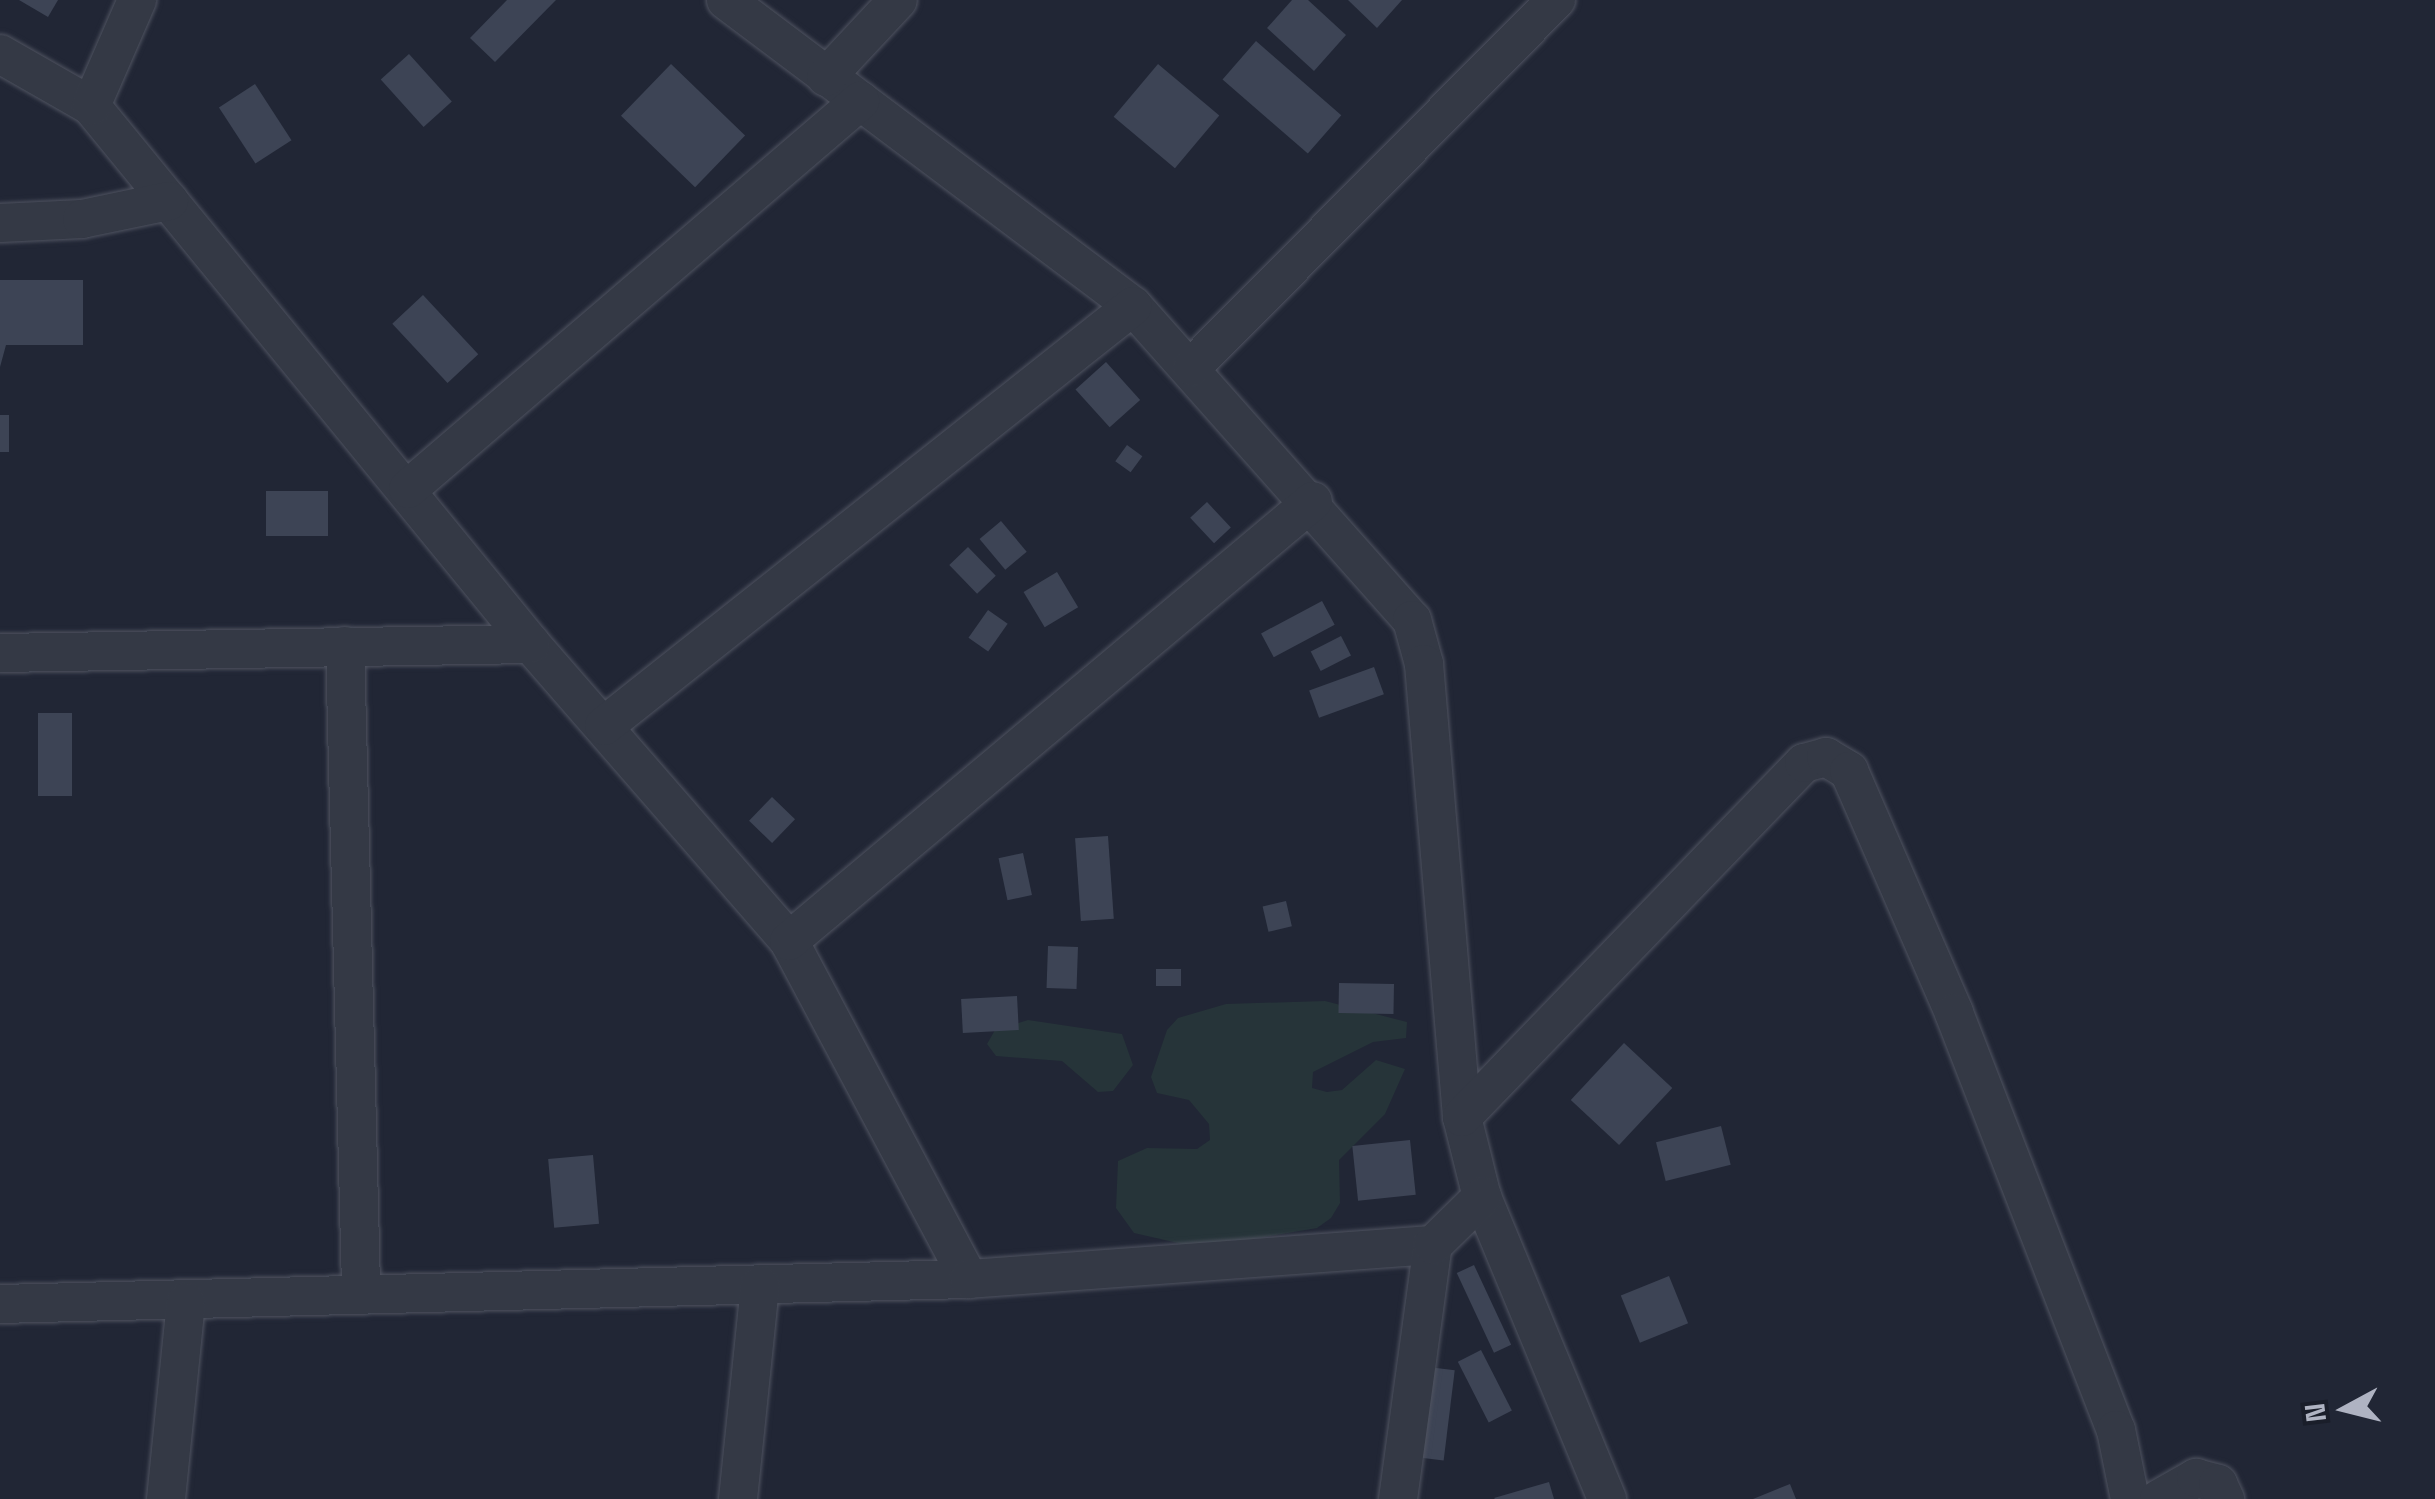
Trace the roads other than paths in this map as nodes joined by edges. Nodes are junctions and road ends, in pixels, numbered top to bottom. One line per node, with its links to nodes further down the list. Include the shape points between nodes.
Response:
1 (137, 0): 8 (street)
2 (726, 0): 6 (street)
3 (898, 0): 6 (street)
4 (1556, 0): 12 (street)
5 (0, 54): 8 (street)
6 (826, 78): 7 (street)
7 (860, 101): 11 (street); 13 (street)
8 (91, 106): 9 (street)
9 (170, 201): 10 (street, via 82,219); 13 (street)
10 (0, 223)
11 (1133, 306): 12 (street); 18 (street)
12 (1192, 368): 14 (street)
13 (408, 489): 15 (street)
14 (1313, 502): 19 (street); 20 (street, via 1412,620 1424,664)
15 (530, 644): 16 (street); 18 (street)
16 (345, 646): 17 (street); 25 (street)
17 (0, 653)
18 (604, 726): 19 (street)
19 (789, 941): 23 (street)
20 (1462, 1116): 21 (street); 32 (street, via 1804,763 1826,758 1849,771 1954,1013 2116,1430)
21 (1482, 1197): 22 (street); 31 (street)
22 (1433, 1245): 23 (street); 30 (street)
23 (969, 1279): 24 (street)
24 (760, 1286): 25 (street); 29 (street)
25 (361, 1289): 26 (street)
26 (186, 1302): 27 (street); 28 (street)
27 (0, 1304)
28 (166, 1499)
29 (738, 1499)
30 (1398, 1499)
31 (1607, 1499)
32 (2130, 1499)
33 (2159, 1499): 34 (street, via 2196,1478 2218,1484)
34 (2224, 1499)

